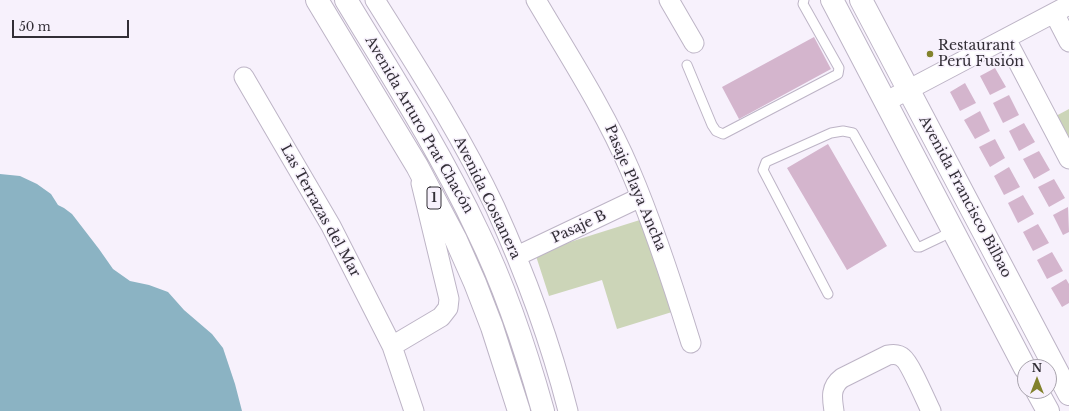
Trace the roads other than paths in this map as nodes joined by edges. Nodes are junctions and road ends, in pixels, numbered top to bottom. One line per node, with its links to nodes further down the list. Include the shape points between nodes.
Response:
1 (318, 0): 18 (main road, Avenida Arturo Prat Chacón / 1)
2 (346, 0): 30 (main road, Avenida Arturo Prat Chacón / 1, via 433,144 479,233 517,325)
3 (375, 0): 21 (street, Avenida Costanera, via 473,165)
4 (536, 0): 19 (street, Pasaje Playa Ancha, via 600,108)
5 (669, 0): 12 (street)
6 (804, 0): 13 (lane, via 803,4 839,68 838,74 723,134 716,131 712,125)
7 (864, 1): 8 (street); 15 (main road, Avenida Francisco Bilbao)
8 (836, 8): 16 (main road, Avenida Francisco Bilbao)
9 (1062, 9): 10 (street); 11 (street)
10 (1006, 38): 15 (street); 17 (street)
11 (1069, 42)
12 (694, 43)
13 (687, 65)
14 (244, 77): 24 (street, Las Terrazas del Mar, via 331,226)
15 (909, 90): 16 (street); 26 (main road, Avenida Francisco Bilbao)
16 (885, 102): 20 (main road, Avenida Francisco Bilbao)
17 (1069, 159)
18 (417, 166): 24 (street, via 449,299 448,308 441,317); 29 (main road, Avenida Arturo Prat Chacón / 1, via 456,240 475,283 495,334)
19 (641, 197): 21 (street, Pasaje B); 23 (street, Pasaje Playa Ancha, via 663,255)
20 (952, 230): 22 (lane, via 917,247 853,133 831,133 766,162 763,170); 25 (main road, Avenida Francisco Bilbao)
21 (517, 256): 31 (street, Avenida Costanera, via 550,344)
22 (828, 294)
23 (691, 343)
24 (392, 346): 28 (street, Las Terrazas del Mar)
25 (1020, 359)
26 (1068, 389): 27 (street)
27 (1042, 400)
28 (414, 411)
29 (519, 411)
30 (543, 411)
31 (568, 411)
32 (834, 411): 33 (street, via 832,392 837,382 888,356 899,356 906,361)
33 (931, 411)

